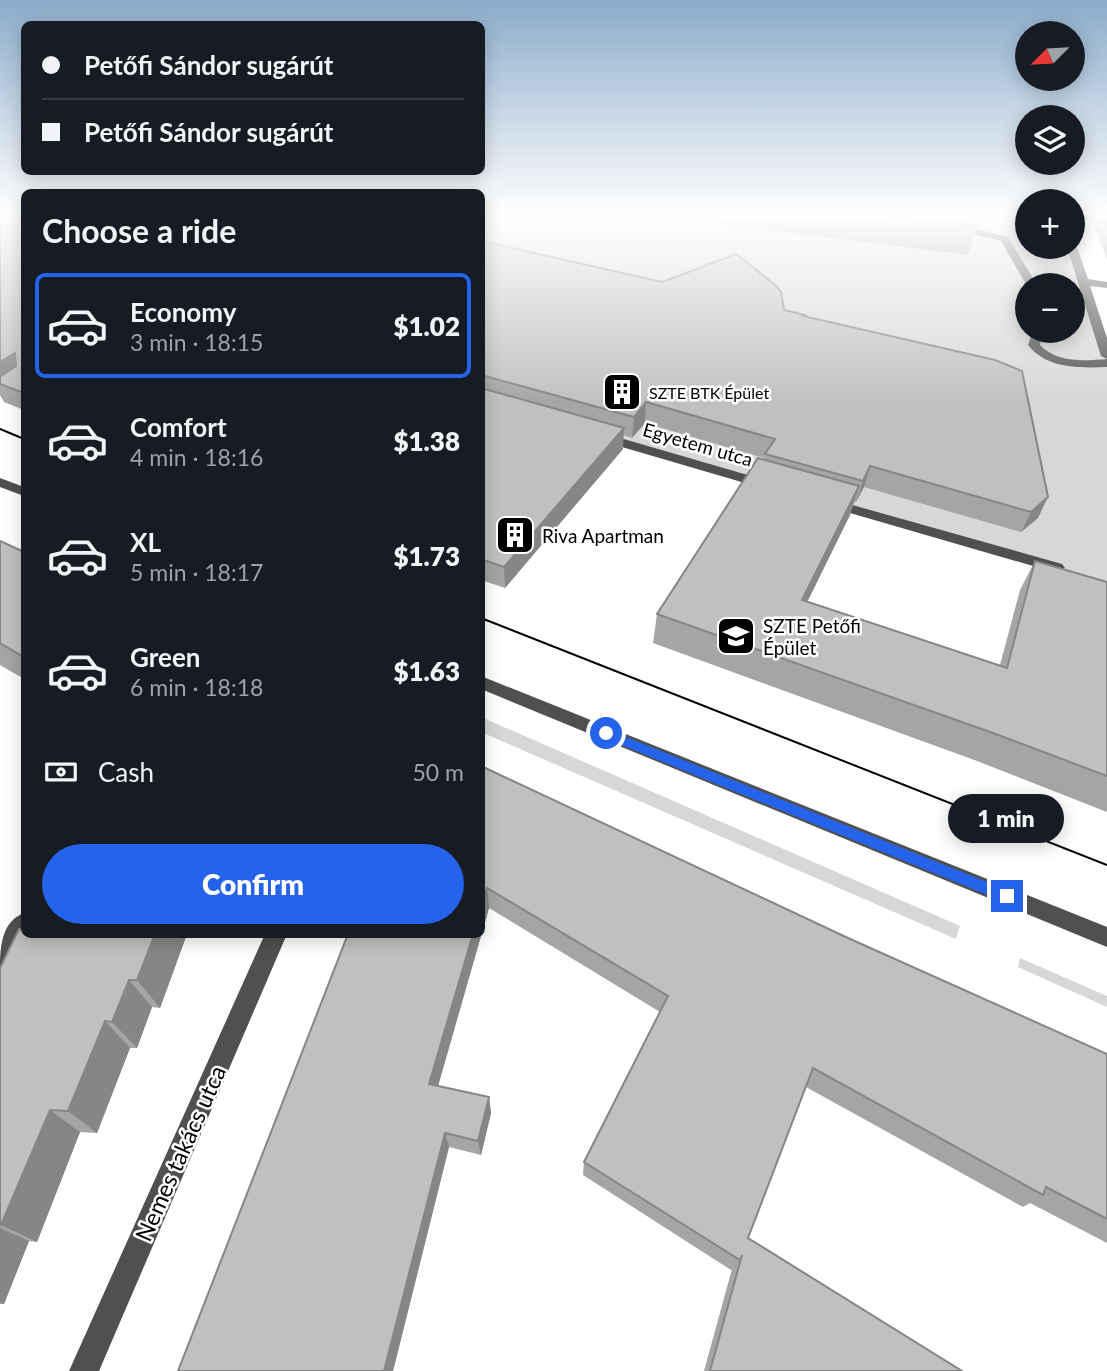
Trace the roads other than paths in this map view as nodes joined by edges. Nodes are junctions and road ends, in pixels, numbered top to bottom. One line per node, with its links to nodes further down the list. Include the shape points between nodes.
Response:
1 (1085, 282): 2 (street)
2 (1107, 285)
3 (1085, 288): 5 (street)
4 (1035, 343): 6 (street, via 1045,356 1079,365)
5 (1107, 356)
6 (1107, 363)
7 (584, 431): 9 (street, Egyetem utca)
8 (0, 482): 10 (street)
9 (778, 488)
10 (21, 491)
11 (817, 499): 12 (street)
12 (1068, 571)
13 (485, 684): 15 (street)
14 (21, 928): 17 (street)
15 (1107, 937)
16 (274, 938): 18 (street, Nemes takács utca)
17 (0, 961)
18 (84, 1371)

